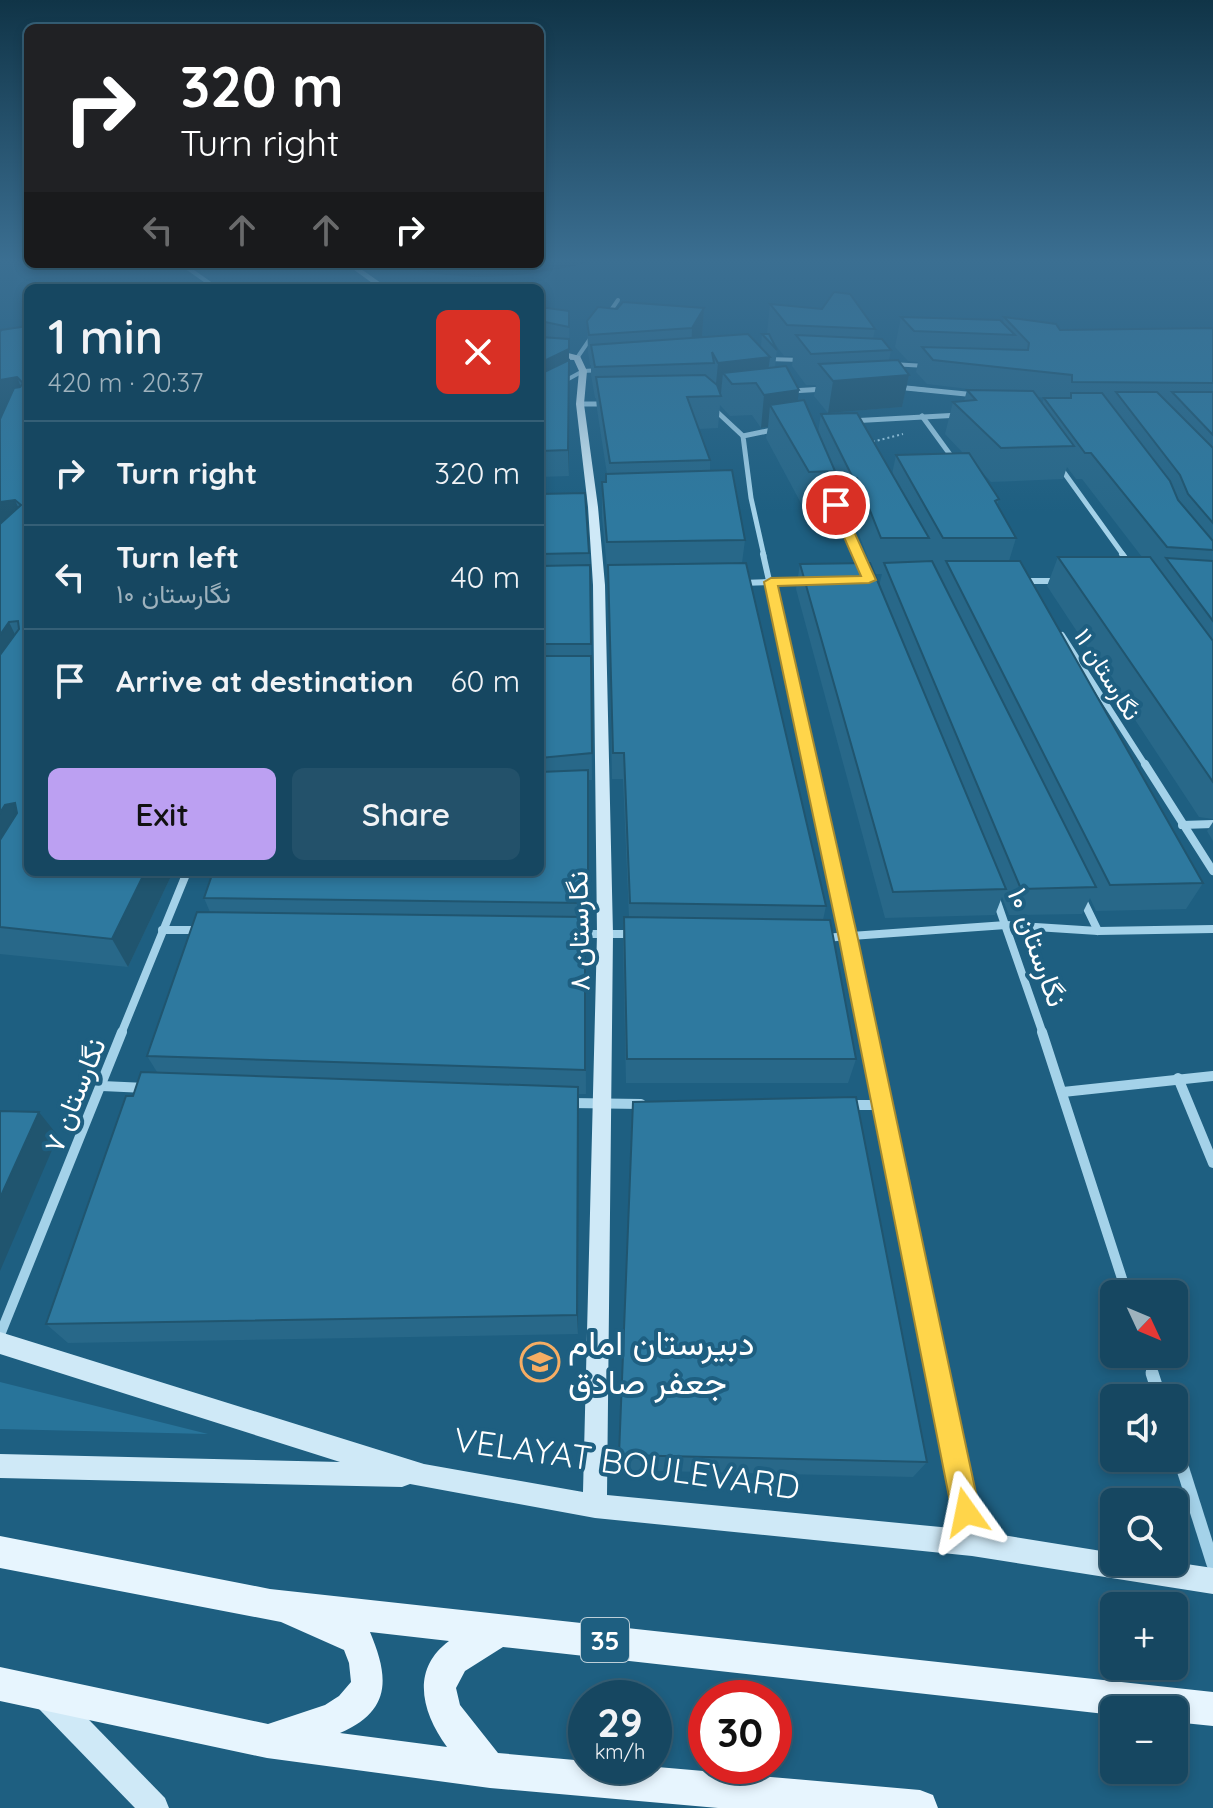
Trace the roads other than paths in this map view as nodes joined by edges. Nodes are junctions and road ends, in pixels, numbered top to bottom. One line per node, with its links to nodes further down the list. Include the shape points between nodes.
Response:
1 (589, 343): 7 (street)
2 (544, 350): 7 (street)
3 (544, 357): 7 (street)
4 (761, 359): 5 (street)
5 (804, 360)
6 (877, 363): 8 (street)
7 (580, 364): 9 (street); 10 (street); 18 (street, نگارستان ۸)
8 (940, 366)
9 (613, 369)
10 (557, 385): 11 (street); 14 (street)
11 (544, 386)
12 (890, 386): 16 (street)
13 (834, 389): 15 (street)
14 (544, 392)
15 (777, 392)
16 (985, 395)
17 (705, 401): 24 (street)
18 (580, 404): 19 (street); 53 (street, نگارستان ۸, via 599,585 593,789)
19 (611, 404)
20 (965, 415): 21 (street)
21 (922, 416): 22 (street); 26 (street)
22 (841, 421)
23 (783, 427): 24 (street)
24 (743, 436): 28 (street)
25 (1056, 462): 31 (street)
26 (957, 465)
27 (820, 470): 32 (street, via 869,580)
28 (751, 498): 29 (street); 37 (street)
29 (735, 499)
30 (1019, 568): 35 (street)
31 (1132, 568)
32 (855, 580)
33 (813, 581): 37 (street)
34 (1011, 581): 35 (street)
35 (1027, 581): 36 (street); 39 (street)
36 (1070, 581)
37 (771, 582): 38 (street); 56 (street)
38 (740, 583)
39 (1035, 594)
40 (1060, 632): 42 (street, نگارستان ۱۱)
41 (1213, 824): 42 (street)
42 (1182, 825): 43 (street, نگارستان ۱۱)
43 (1213, 871)
44 (185, 876): 49 (street, نگارستان ۷)
45 (989, 882): 47 (street, نگارستان ۱۰)
46 (1078, 889): 51 (street)
47 (1006, 925): 51 (street); 56 (street); 61 (street, نگارستان ۱۰)
48 (1213, 929): 51 (street)
49 (162, 930): 50 (street); 59 (street, نگارستان ۷)
50 (210, 930)
51 (1098, 931)
52 (558, 933): 53 (street)
53 (605, 934): 54 (street); 63 (street, نگارستان ۸)
54 (651, 935)
55 (818, 938): 56 (street)
56 (849, 939): 66 (street)
57 (1213, 1076): 58 (street)
58 (1178, 1078): 61 (street); 67 (street)
59 (102, 1086): 60 (street); 69 (street, نگارستان ۷)
60 (165, 1089)
61 (1063, 1092): 68 (street, نگارستان ۱۰)
62 (557, 1103): 63 (street)
63 (604, 1104): 64 (street); 74 (street, نگارستان ۸)
64 (651, 1104)
65 (837, 1105): 66 (street)
66 (883, 1105): 75 (street)
67 (1213, 1163)
68 (1123, 1280)
69 (0, 1335)
70 (0, 1343): 73 (street, VELAYAT BOULEVARD)
71 (0, 1466): 73 (street)
72 (1184, 1472): 77 (street)
73 (424, 1476): 74 (street, VELAYAT BOULEVARD)
74 (595, 1506): 75 (street, VELAYAT BOULEVARD)
75 (972, 1543): 78 (street, VELAYAT BOULEVARD)
76 (0, 1552): 79 (main road, 35)
77 (1213, 1564)
78 (1213, 1581)
79 (270, 1605): 80 (main road, 35); 84 (main road, via 356,1638 369,1669 368,1686 349,1710)
80 (502, 1629): 83 (main road, 35); 85 (main road, via 452,1661 439,1679 439,1701 450,1722)
81 (0, 1684): 82 (main road)
82 (45, 1695): 84 (main road); 86 (street)
83 (1213, 1709)
84 (267, 1741): 85 (main road)
85 (490, 1770): 87 (main road)
86 (155, 1808)
87 (920, 1808)

